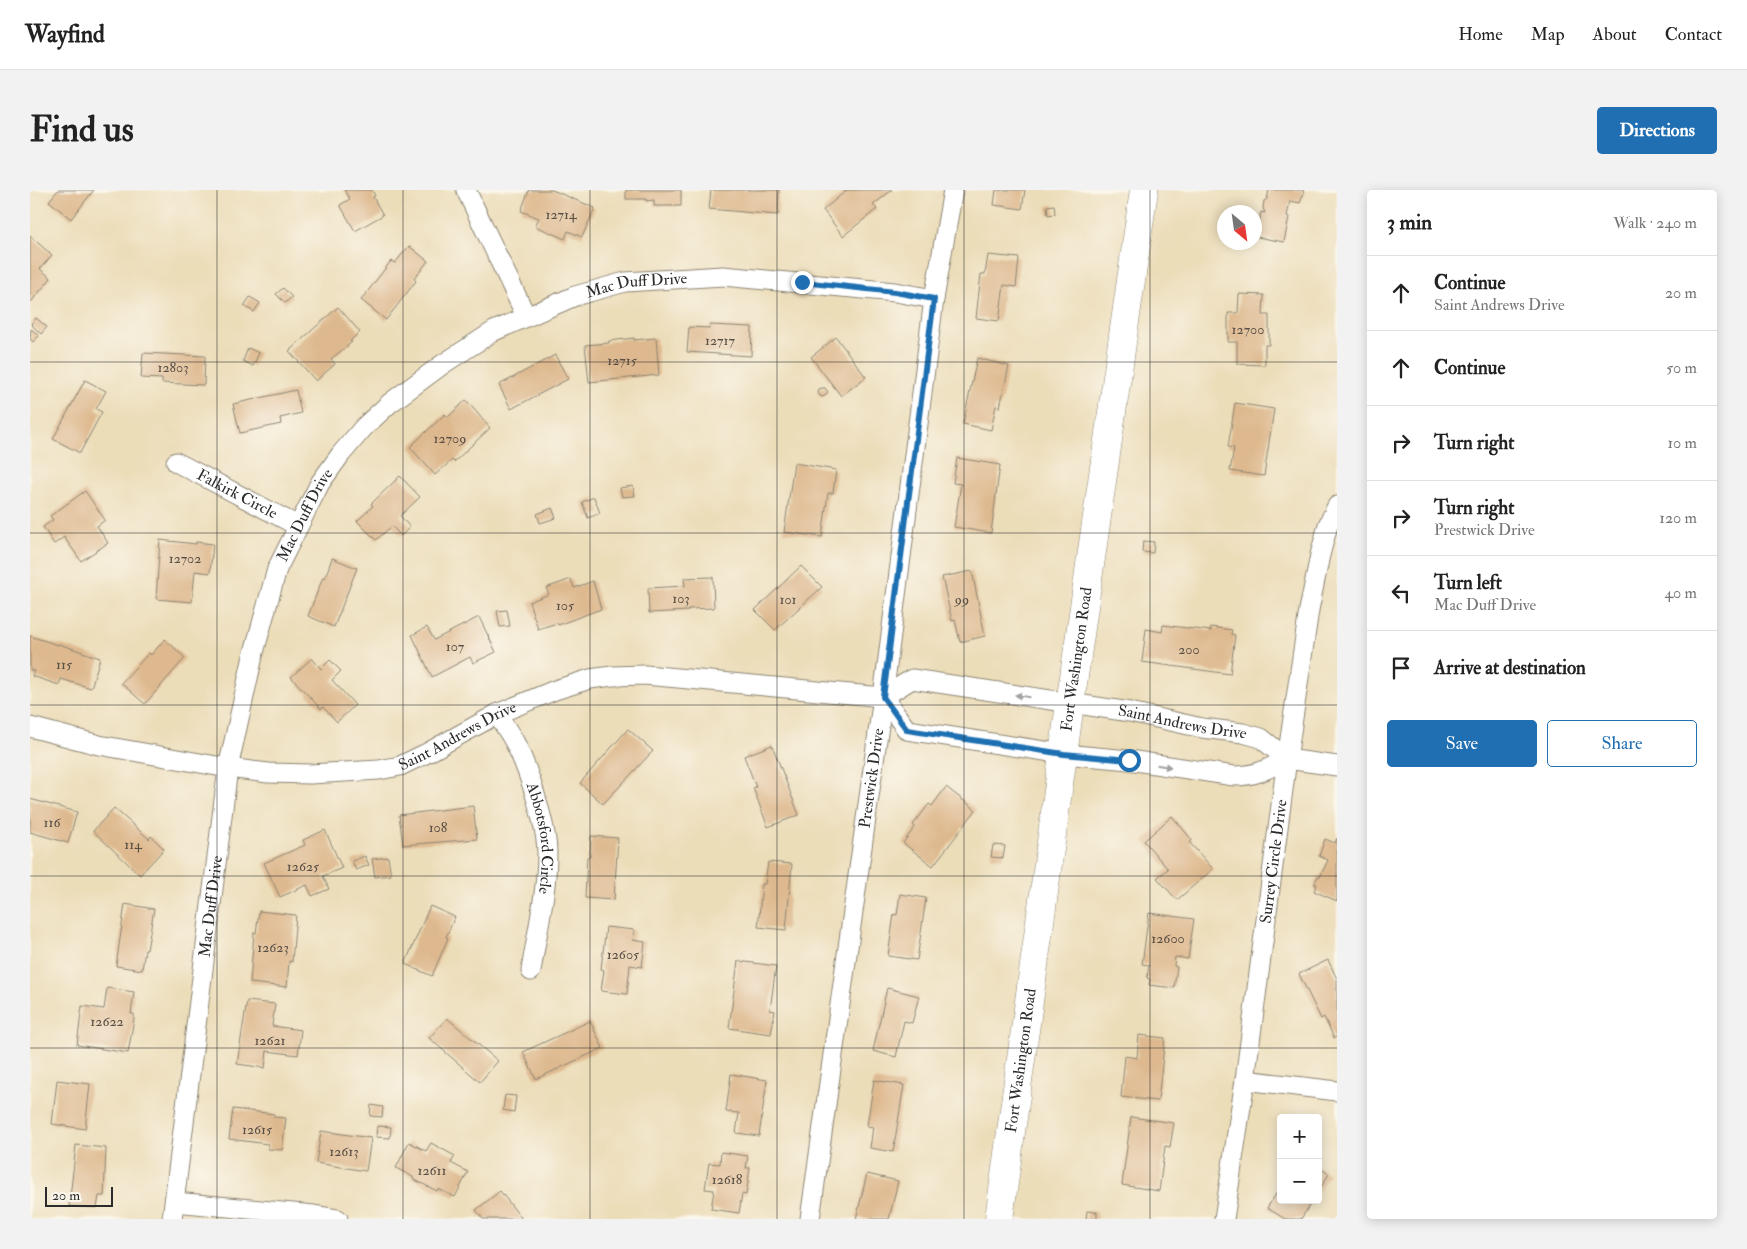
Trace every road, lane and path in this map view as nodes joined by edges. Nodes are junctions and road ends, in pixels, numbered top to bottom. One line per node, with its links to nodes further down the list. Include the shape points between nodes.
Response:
1 (466, 190): 5 (street)
2 (953, 190): 4 (street, Prestwick Drive)
3 (1144, 190): 10 (main road, Fort Washington Road)
4 (934, 299): 5 (street, Mac Duff Drive, via 895,292 723,276 625,282 575,296); 9 (street, Prestwick Drive)
5 (526, 316): 8 (street, Mac Duff Drive, via 494,331 390,403 364,427 336,461 320,483)
6 (176, 462): 8 (street, Falkirk Circle)
7 (1337, 506): 14 (street, Surrey Circle Drive, via 1328,524 1318,564)
8 (298, 526): 16 (street, Mac Duff Drive, via 277,569 267,600)
9 (883, 697): 10 (street, Saint Andrews Drive, one-way to 9, via 912,679); 11 (street, Saint Andrews Drive, via 645,675 612,676 555,690); 13 (street, via 907,730); 22 (street, Prestwick Drive)
10 (1070, 704): 13 (main road, Fort Washington Road); 14 (street, Saint Andrews Drive, via 1252,735 1261,738)
11 (497, 714): 16 (street, Saint Andrews Drive, via 400,766 310,774); 17 (street, Abbotsford Circle, via 515,743 528,776 546,843 546,875)
12 (30, 727): 16 (street, Saint Andrews Drive, via 99,745)
13 (1064, 754): 14 (street, one-way to 14, via 1234,776 1264,772); 23 (main road, Fort Washington Road)
14 (1287, 759): 15 (street); 18 (street, Surrey Circle Drive)
15 (1337, 766)
16 (228, 768): 20 (street, Mac Duff Drive)
17 (531, 970)
18 (1245, 1080): 19 (street); 24 (street, Surrey Circle Drive)
19 (1337, 1091)
20 (173, 1210): 21 (street, via 314,1215)
21 (338, 1219)
22 (810, 1219)
23 (999, 1219)
24 (1224, 1219)

